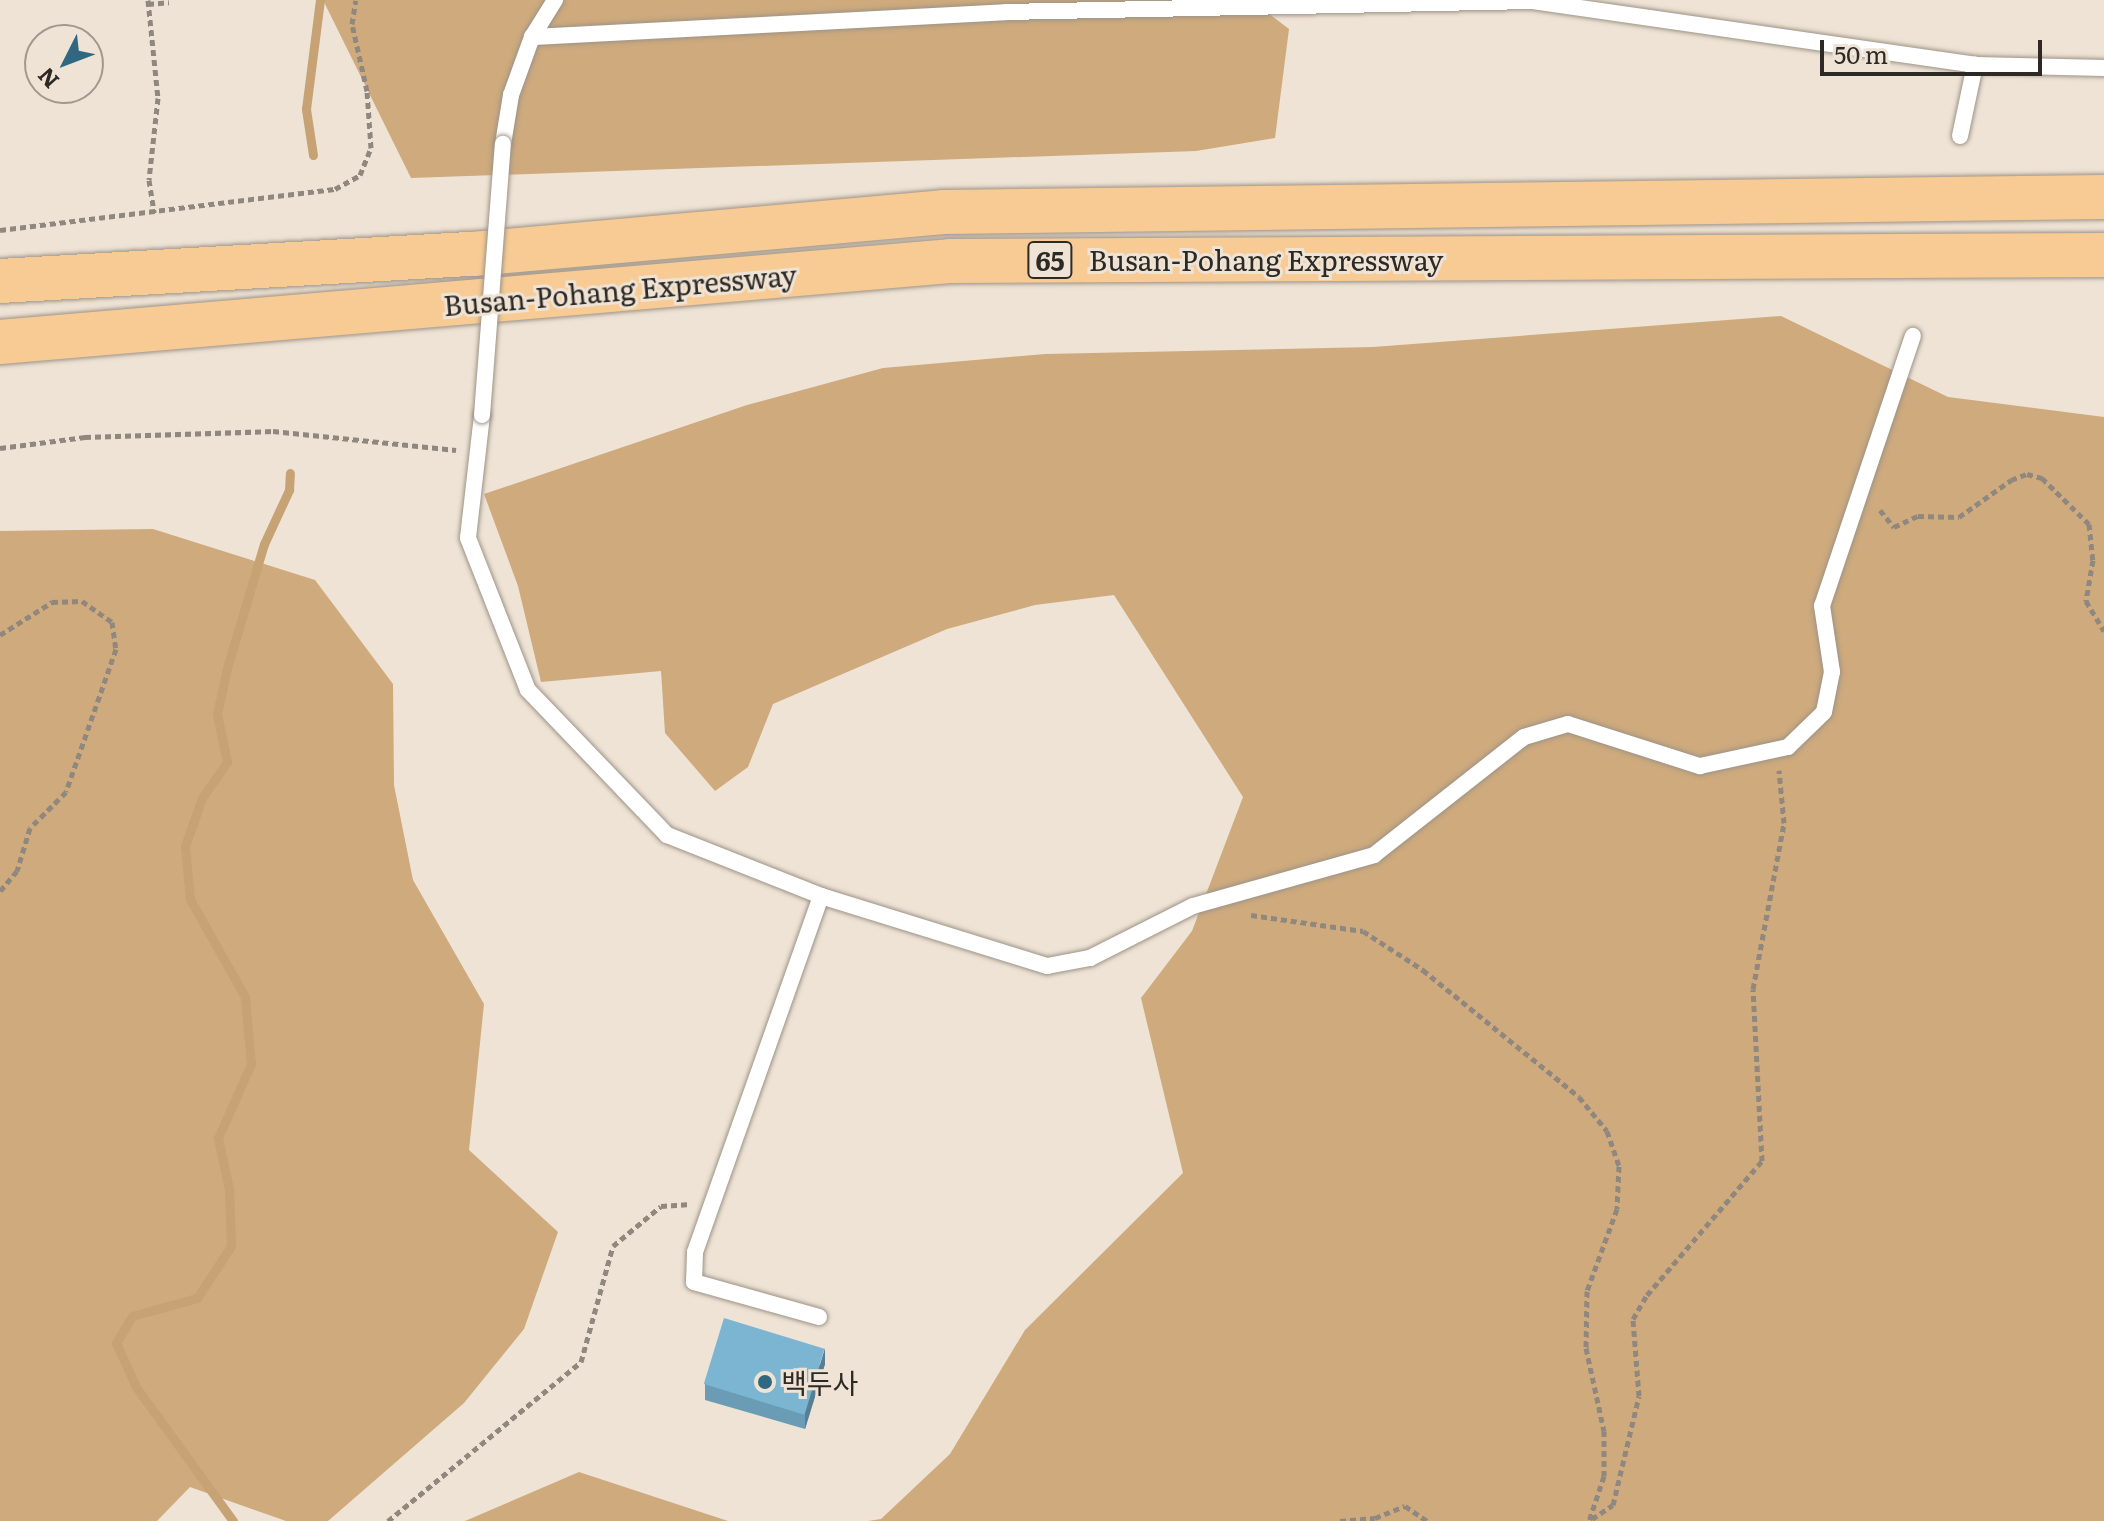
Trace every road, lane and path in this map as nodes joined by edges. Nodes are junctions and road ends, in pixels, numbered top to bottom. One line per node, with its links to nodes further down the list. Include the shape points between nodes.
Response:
1 (356, 0): 10 (path, via 352,24 367,91 371,148 360,175 335,189)
2 (555, 0): 5 (lane)
3 (148, 2): 4 (path); 10 (path, via 158,98 149,180)
4 (169, 2)
5 (532, 37): 6 (lane, via 1006,12 1532,1); 17 (lane, bridge, via 511,95 503,144)
6 (1975, 65): 7 (lane); 8 (lane)
7 (2104, 68)
8 (1960, 136)
9 (2104, 197): 13 (highway, Busan-Pohang Expressway / 65, via 943,212 473,254)
10 (154, 213): 11 (path)
11 (0, 230)
12 (2104, 255): 15 (highway, Busan-Pohang Expressway / 65, via 950,261)
13 (0, 281)
14 (1913, 336): 21 (lane, via 1822,606 1832,672 1824,712 1788,747)
15 (0, 342)
16 (0, 448): 17 (path, via 85,437 273,431)
17 (477, 453): 23 (lane, via 468,538 528,690 667,835)
18 (1879, 506): 19 (path, via 1881,517 1894,527 1918,516 1959,517 2011,480 2027,474 2042,478 2089,524 2093,560 2086,601)
19 (2104, 631)
20 (0, 635): 22 (path, via 52,602 82,601 112,622 116,649 66,792 30,828 17,871)
21 (1777, 749): 24 (lane, via 1700,766 1568,724 1524,737 1374,855); 30 (path, via 1784,823 1753,989 1762,1161 1647,1295 1633,1319 1639,1396 1613,1505)
22 (0, 891)
23 (821, 896): 24 (lane, via 1047,966 1090,958); 25 (lane)
24 (1193, 906): 30 (path, via 1363,931 1423,970 1545,1069 1579,1097 1607,1131 1619,1166 1617,1209 1587,1291 1586,1348 1604,1431 1604,1476)
25 (716, 1202): 26 (lane, via 695,1252 694,1282); 27 (path, via 661,1206 613,1246 581,1362)
26 (819, 1317)
27 (388, 1521)
28 (1340, 1521): 29 (path, via 1375,1518 1405,1506)
29 (1427, 1521)
30 (1589, 1521)

